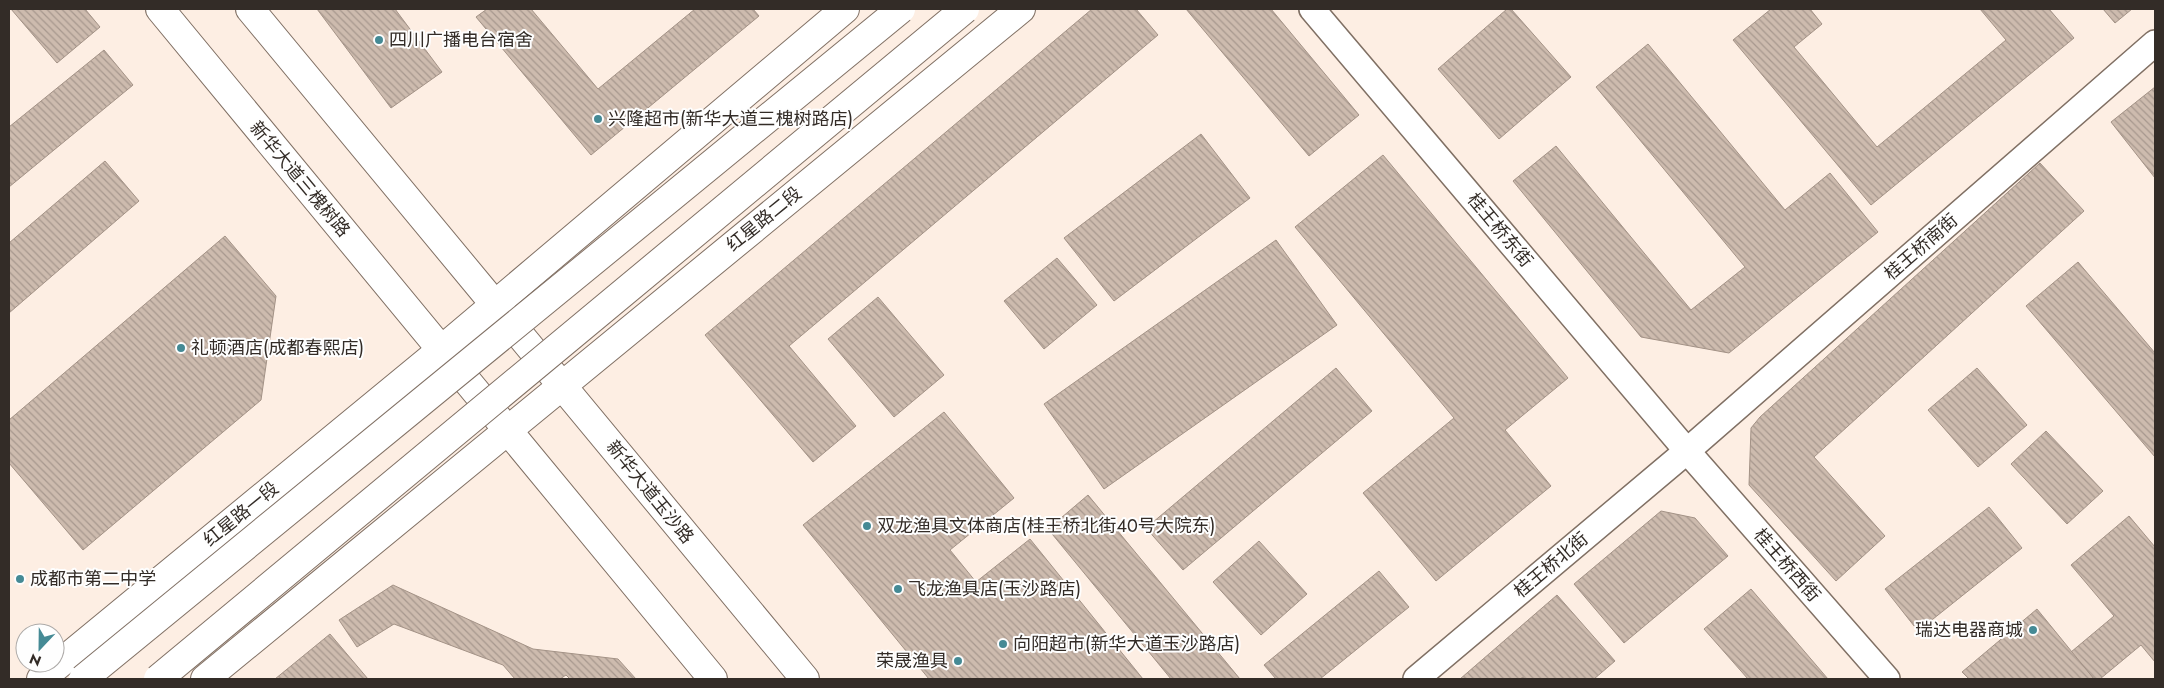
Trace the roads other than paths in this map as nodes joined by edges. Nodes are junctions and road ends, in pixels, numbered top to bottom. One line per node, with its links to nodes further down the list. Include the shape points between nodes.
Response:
1 (160, 9): 10 (main road, 新华大道三槐树路)
2 (250, 9): 9 (main road)
3 (845, 9): 9 (main road)
4 (901, 9): 15 (main road, bridge)
5 (965, 9): 16 (main road, bridge)
6 (1021, 9): 11 (main road, 红星路二段)
7 (1312, 9): 13 (street, 桂王桥东街)
8 (2155, 43): 13 (street, 桂王桥南街)
9 (495, 304): 10 (main road); 11 (main road, 新华大道玉沙路)
10 (441, 350): 12 (main road); 14 (main road, 红星路一段)
11 (562, 384): 12 (main road, 红星路二段); 19 (main road, 新华大道玉沙路)
12 (507, 430): 17 (main road); 18 (main road)
13 (1687, 451): 20 (street, 桂王桥北街); 21 (street, 桂王桥西街)
14 (41, 679)
15 (83, 679)
16 (158, 679)
17 (205, 679)
18 (713, 679)
19 (805, 679)
20 (1416, 679)
21 (1887, 679)

